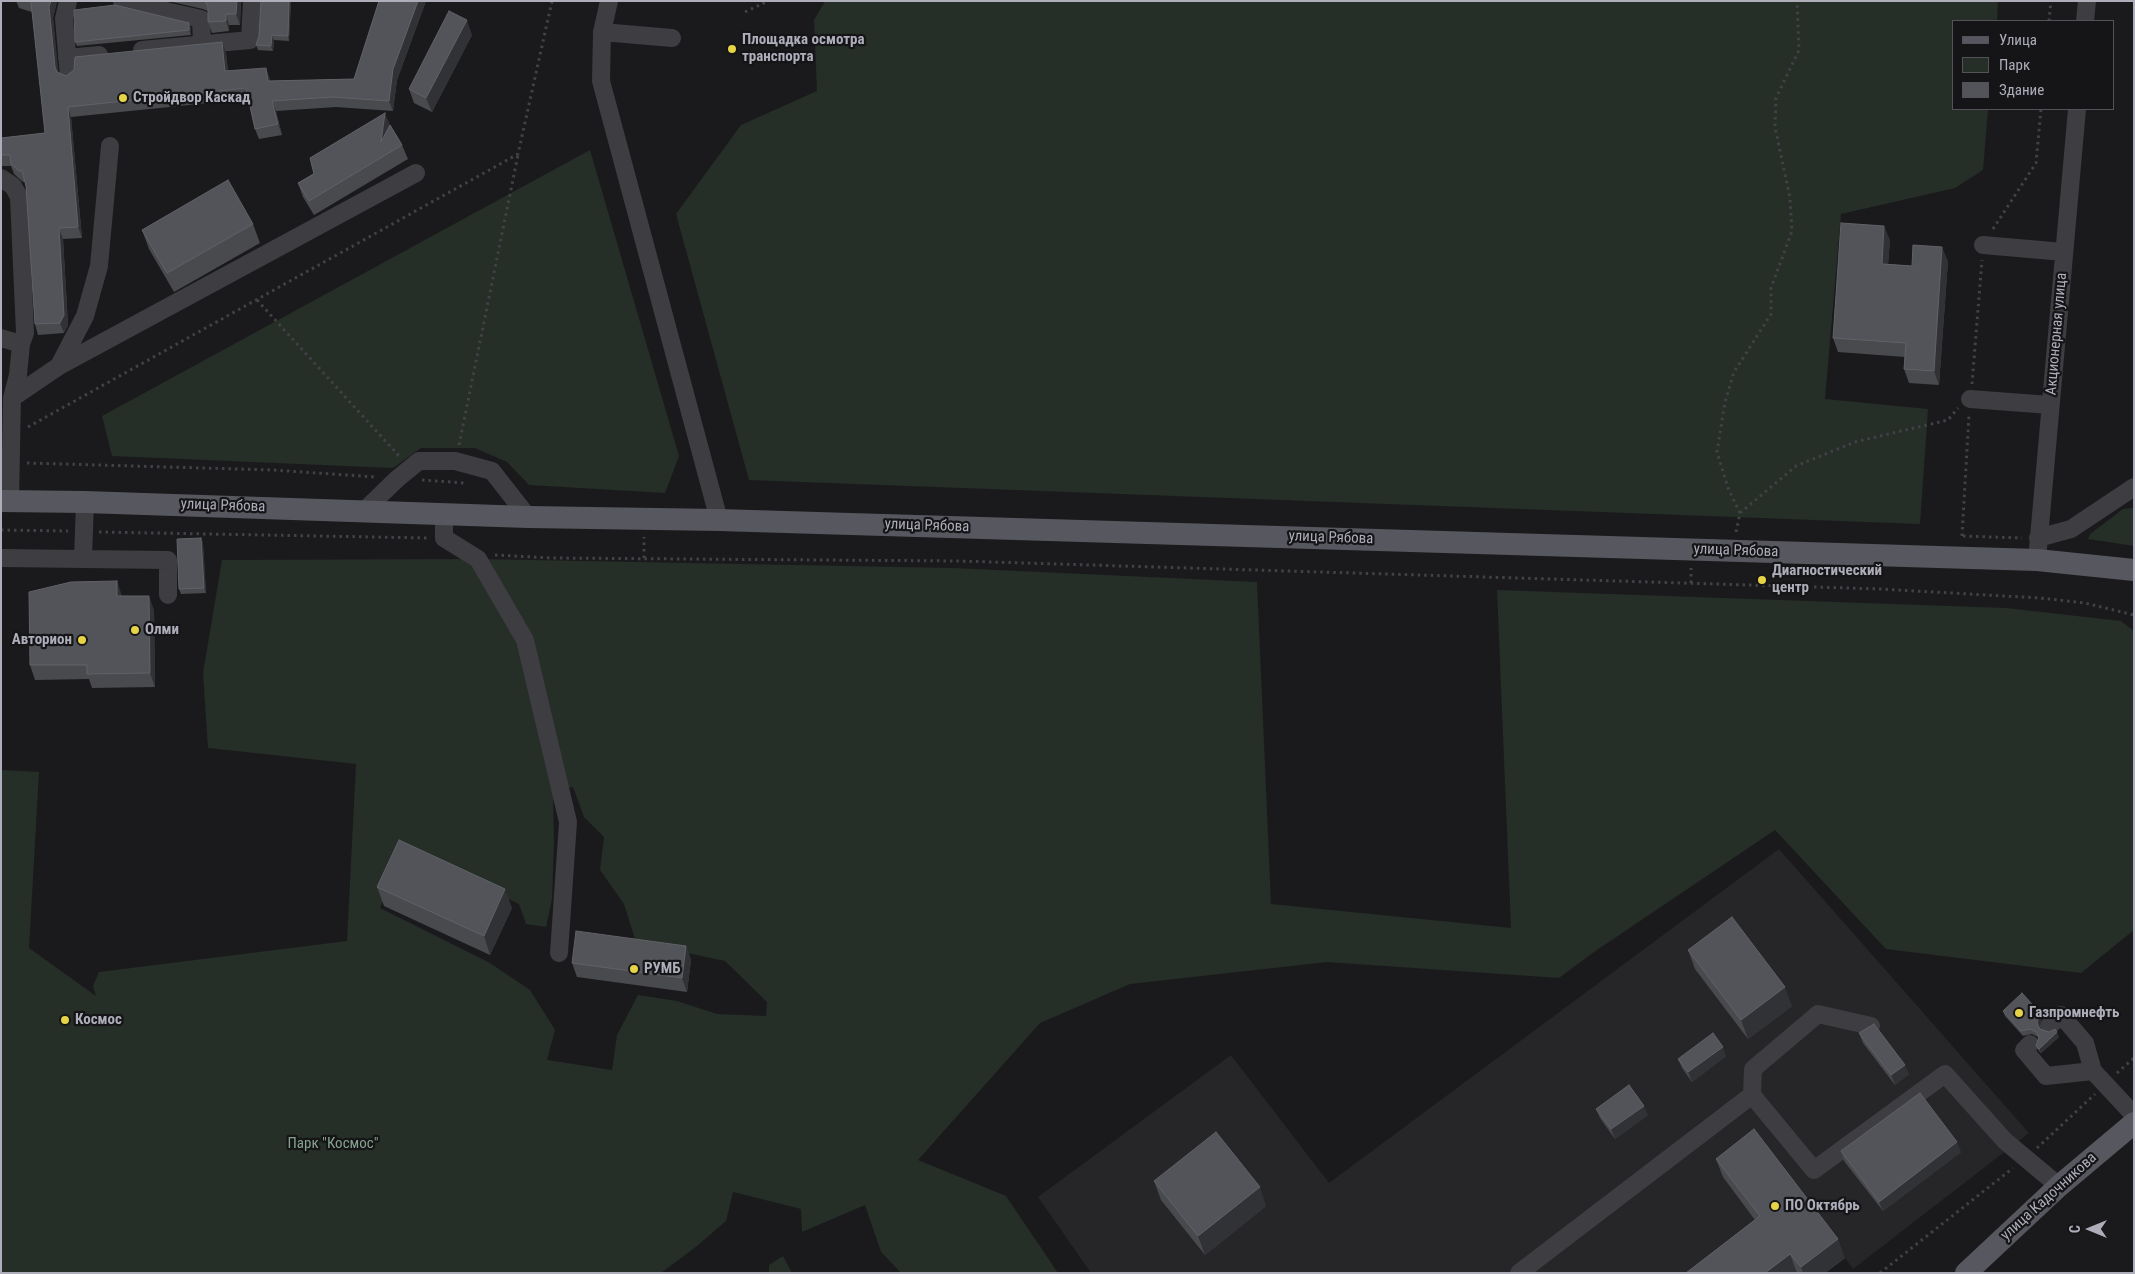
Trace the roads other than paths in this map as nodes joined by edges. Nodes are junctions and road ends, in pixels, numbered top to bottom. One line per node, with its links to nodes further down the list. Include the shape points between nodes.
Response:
1 (68, 1): 10 (street, via 64,19)
2 (122, 1): 9 (street, via 201,19)
3 (252, 1): 9 (street, via 250,40)
4 (608, 1): 7 (street)
5 (2087, 1): 6 (street)
6 (2086, 20)
7 (602, 32): 8 (street); 30 (street, via 602,81)
8 (672, 38)
9 (202, 44): 10 (street)
10 (67, 58): 11 (street)
11 (69, 76)
12 (2077, 110): 17 (street, Акционерная улица)
13 (110, 146): 20 (street, via 99,266 85,316)
14 (416, 173): 20 (street)
15 (1, 178): 19 (street, via 13,186 19,197 25,333)
16 (1983, 245): 17 (street)
17 (2064, 252): 23 (street, Акционерная улица)
18 (1, 338): 19 (street)
19 (21, 344): 22 (street)
20 (58, 366): 22 (street)
21 (1971, 396): 23 (street)
22 (12, 398): 25 (street)
23 (2050, 405): 31 (street, Акционерная улица)
24 (2134, 487): 31 (street)
25 (6, 501): 26 (main road, улица Рябова)
26 (85, 502): 27 (main road, улица Рябова); 33 (street)
27 (364, 511): 28 (main road, улица Рябова); 29 (street, via 419,461 455,462 492,471)
28 (444, 514): 29 (main road, улица Рябова); 36 (street, via 444,538 478,559 525,640 568,822)
29 (528, 517): 30 (main road, улица Рябова)
30 (719, 520): 31 (main road, улица Рябова)
31 (2037, 549): 34 (main road, улица Рябова)
32 (1, 558): 33 (street)
33 (82, 559): 35 (street, via 168,560)
34 (2134, 570)
35 (168, 595)
36 (559, 953)
37 (1871, 1026): 41 (street, via 1818,1014 1753,1069)
38 (2050, 1026): 40 (street, via 2061,1015 2084,1043)
39 (2030, 1044): 40 (street, via 2024,1050 2046,1076)
40 (2093, 1070): 42 (street)
41 (1752, 1095): 44 (street, via 1814,1170 1945,1074 2005,1141); 45 (street)
42 (2134, 1115)
43 (2134, 1123): 44 (main road, улица Кадочникова)
44 (2058, 1186): 46 (main road, улица Кадочникова)
45 (1519, 1273)
46 (1966, 1273)

